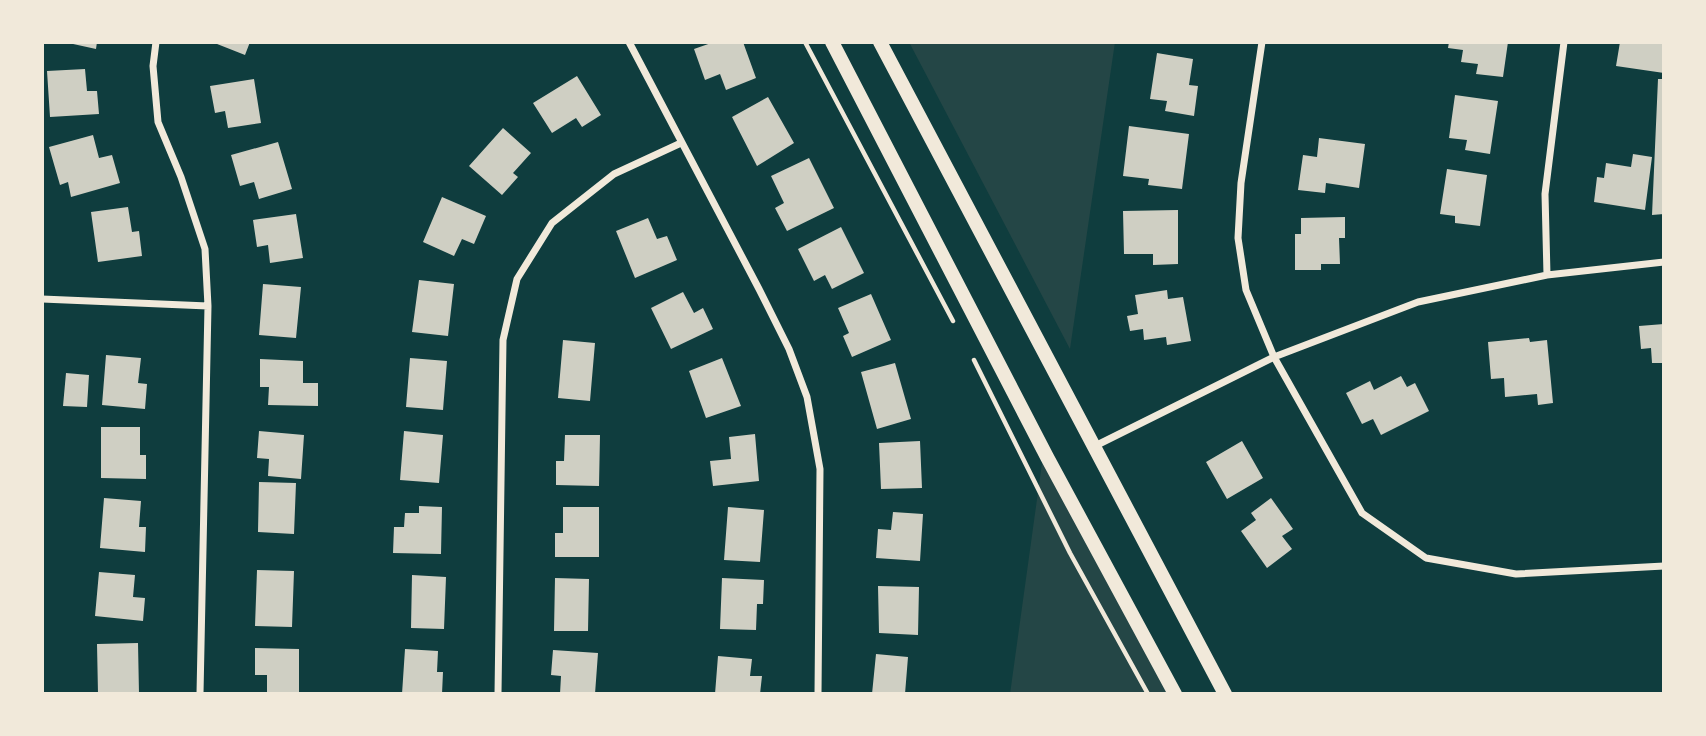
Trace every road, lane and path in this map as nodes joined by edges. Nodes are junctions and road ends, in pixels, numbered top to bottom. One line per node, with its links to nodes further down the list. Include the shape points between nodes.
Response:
1 (156, 42): 12 (street, via 153,66 158,122 205,249)
2 (629, 42): 8 (street)
3 (805, 42): 13 (path)
4 (832, 42): 22 (main road)
5 (880, 42): 16 (main road)
6 (1262, 42): 15 (street, via 1241,183 1238,238 1245,290)
7 (1564, 42): 10 (street, via 1545,194)
8 (681, 143): 19 (street, via 614,174 552,223 517,279 503,340); 20 (street, via 789,349 807,397 820,469)
9 (1664, 262): 10 (street)
10 (1547, 275): 15 (street, via 1418,302)
11 (42, 299): 12 (street)
12 (208, 306): 18 (street)
13 (959, 332)
14 (972, 356): 21 (path, via 1070,553)
15 (1274, 357): 16 (street); 17 (street, via 1362,513 1426,558 1516,574)
16 (1093, 447): 23 (main road)
17 (1664, 566)
18 (200, 694)
19 (498, 694)
20 (818, 694)
21 (1148, 694)
22 (1175, 694)
23 (1226, 694)

